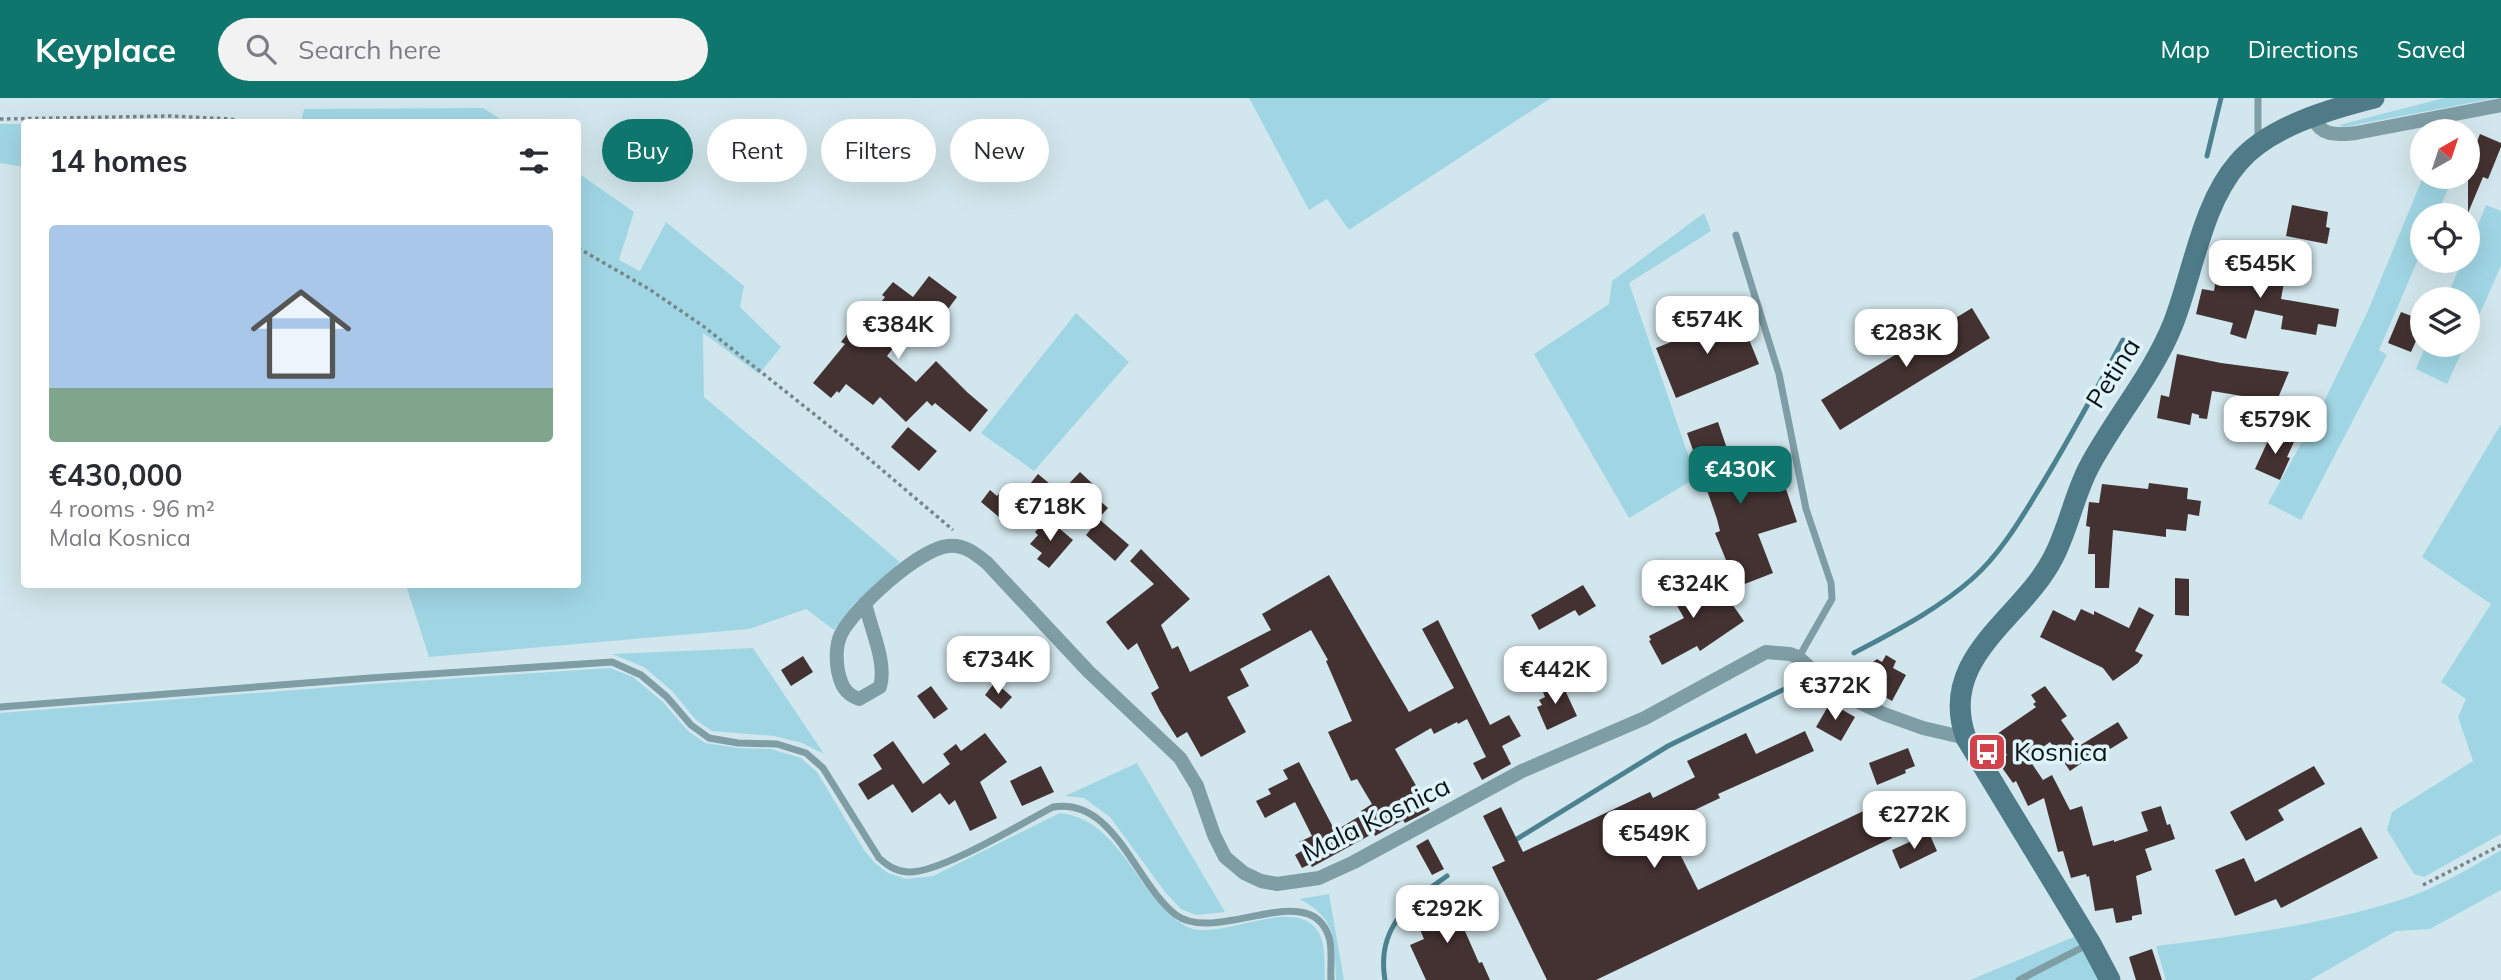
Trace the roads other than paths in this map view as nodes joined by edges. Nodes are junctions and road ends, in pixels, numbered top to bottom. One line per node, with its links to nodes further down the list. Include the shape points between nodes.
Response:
1 (2258, 98): 5 (lane)
2 (2374, 98): 4 (street, Petina)
3 (2501, 105): 4 (street, via 2334,135 2324,132)
4 (2312, 117): 5 (street, Petina)
5 (2258, 144): 10 (street, Petina, via 2224,180 2166,340 2088,468 2054,557 2035,587 1973,660 1961,696)
6 (1736, 235): 8 (lane, via 1779,374 1806,509 1831,583 1832,599)
7 (865, 603): 7 (street, via 840,636 836,659 848,695 859,699 880,687 884,675); 8 (street, Mala Kosnica, via 926,554 947,546 974,552 1088,671 1180,758 1197,786 1225,857 1244,873 1277,884 1319,878 1354,862 1522,771 1645,718 1766,652)
8 (1798, 657): 10 (street, via 1835,691 1923,728)
9 (0, 707): 12 (lane, via 611,662 641,675 709,738 777,744 806,753 823,768 879,858 891,868 909,872 934,869 1053,807 1079,807 1106,825 1177,915 1215,924 1290,909 1308,913 1329,937)
10 (1966, 738): 11 (street, Petina)
11 (2091, 944): 13 (lane); 14 (street, Petina)
12 (1331, 980)
13 (2019, 980)
14 (2110, 980)

